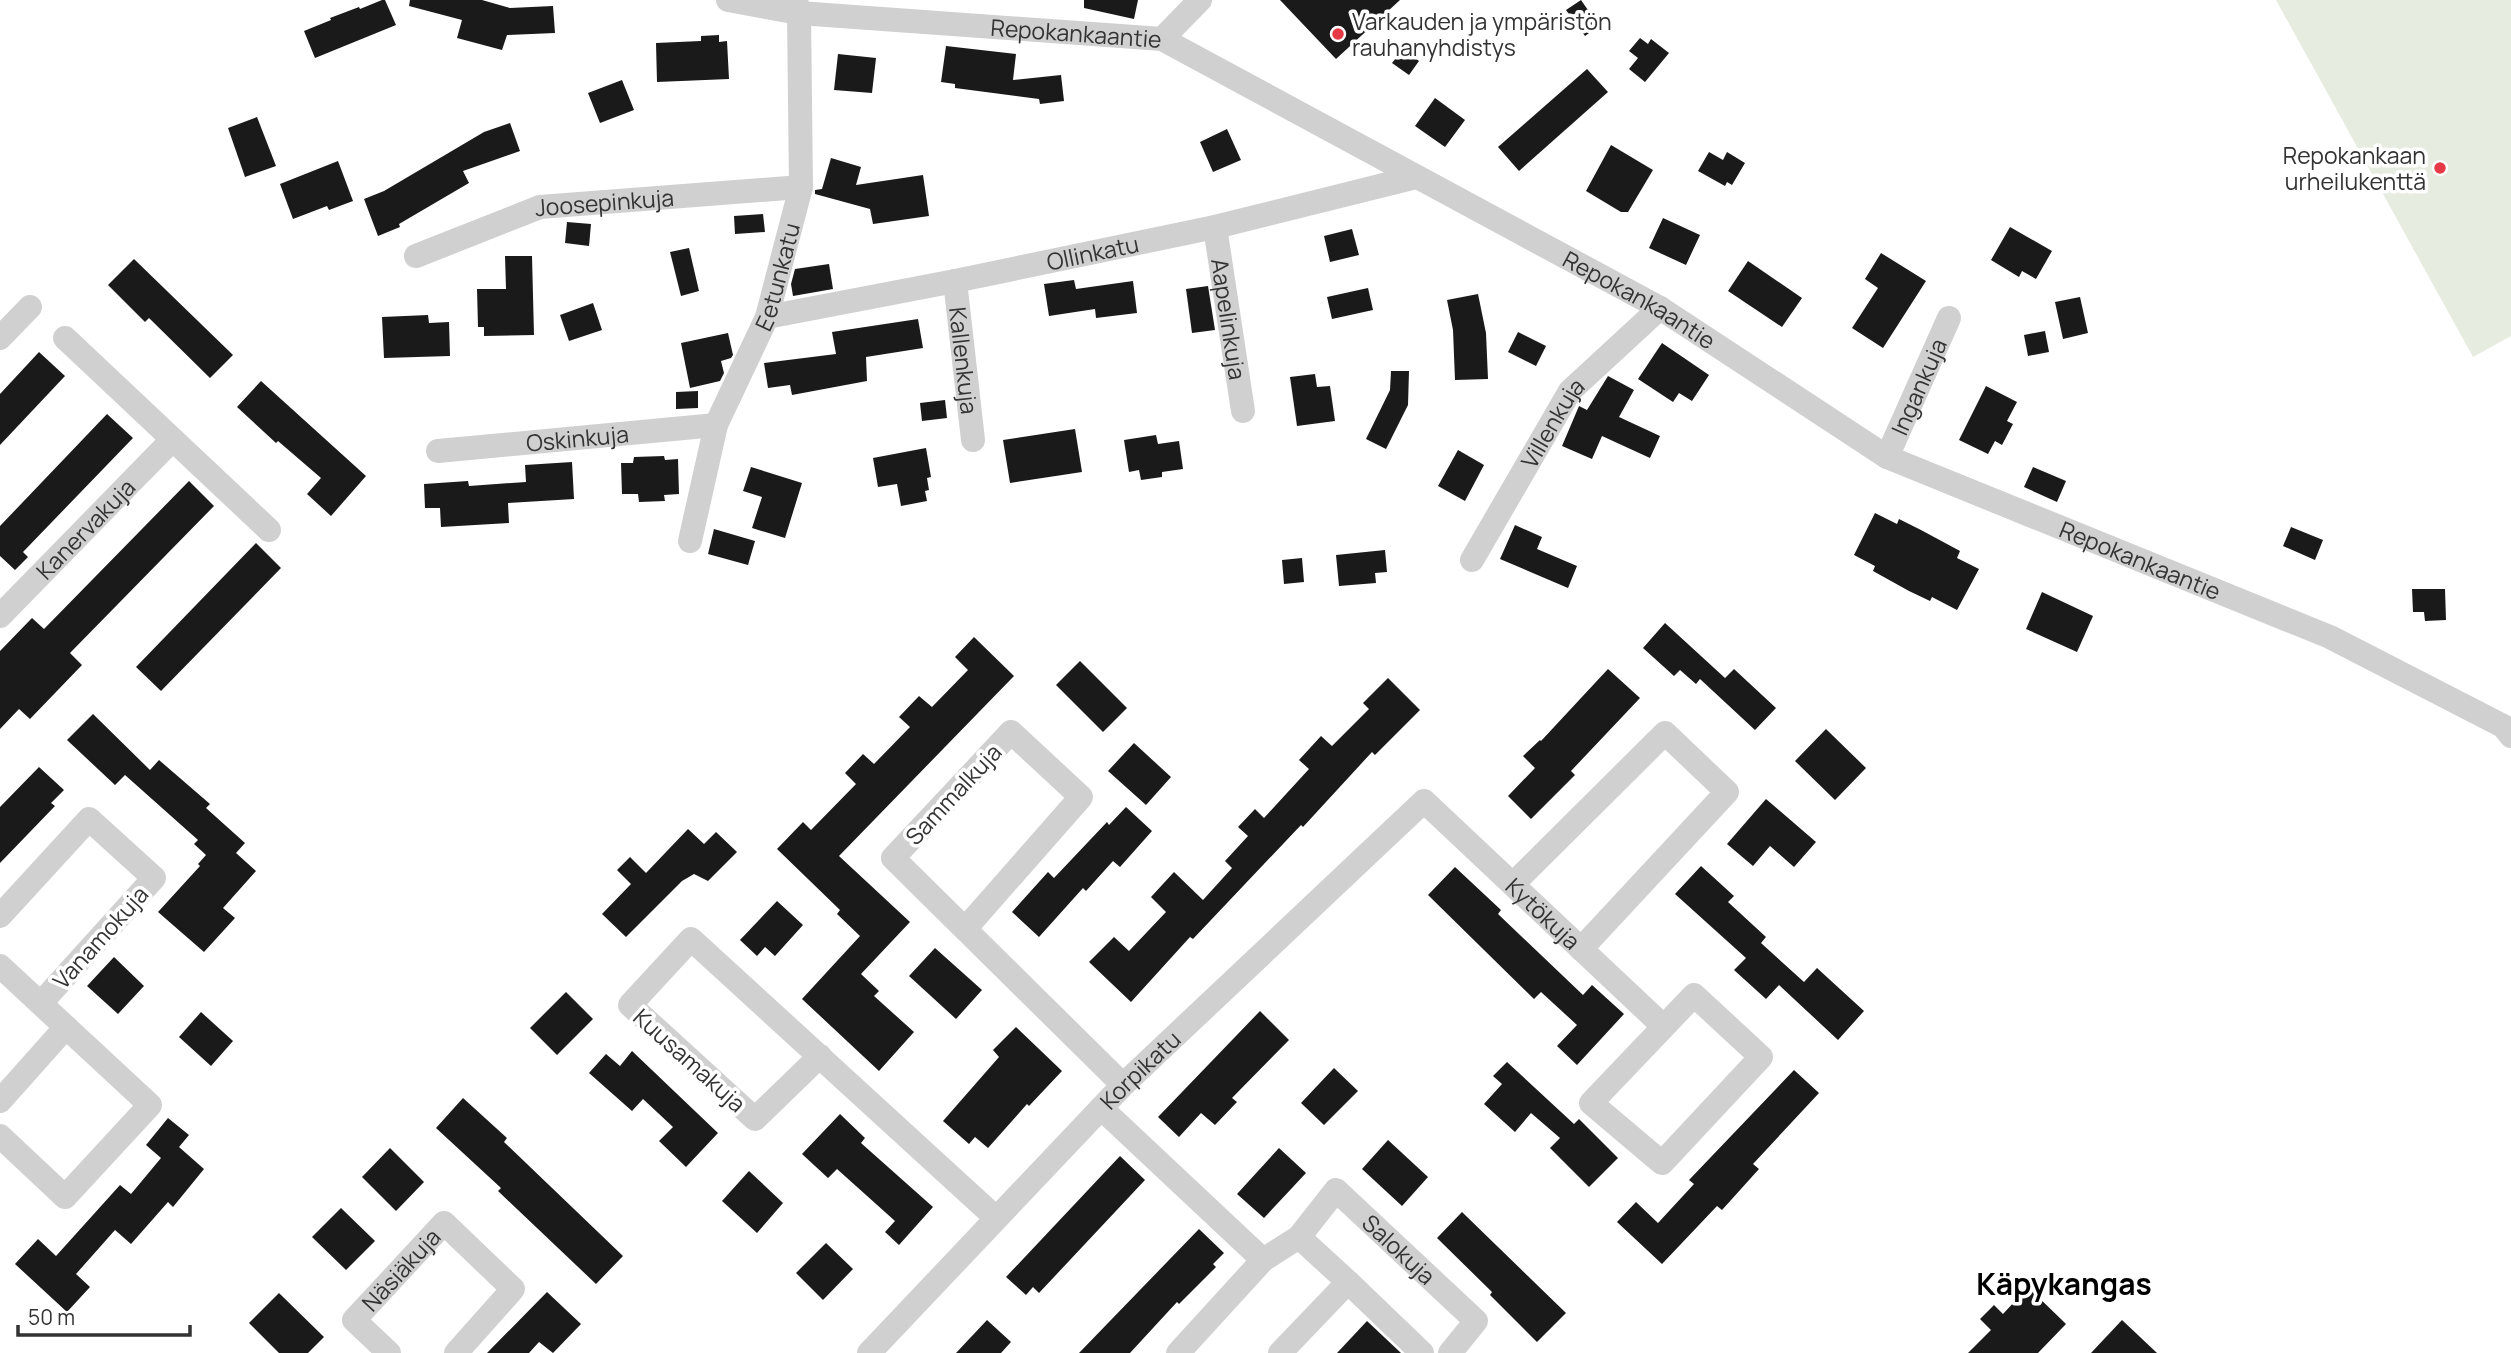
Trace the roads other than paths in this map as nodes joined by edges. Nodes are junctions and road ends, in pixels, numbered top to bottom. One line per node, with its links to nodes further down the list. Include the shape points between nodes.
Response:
1 (728, 0): 3 (street, Repokankaantie)
2 (1200, 0): 4 (street)
3 (798, 7): 4 (street, Repokankaantie); 6 (street, Eetunkatu)
4 (1162, 39): 5 (street, Repokankaantie)
5 (1416, 177): 7 (street, Ollinkatu); 11 (street, Repokankaantie)
6 (801, 187): 8 (street, Joosepinkuja, via 540,207); 12 (street, Eetunkatu)
7 (1215, 227): 9 (street, Ollinkatu); 16 (street, Aapelinkuja)
8 (416, 256)
9 (955, 281): 12 (street, Ollinkatu); 18 (street, Kallenkuja)
10 (30, 307): 14 (street)
11 (1660, 308): 21 (street, Repokankaantie); 24 (street, Villenkuja, via 1570,391)
12 (767, 317): 17 (street, Eetunkatu)
13 (1950, 318): 21 (street, Ingankuja)
14 (0, 338)
15 (65, 338): 19 (street)
16 (1243, 411)
17 (716, 425): 20 (street, Oskinkuja); 23 (street, Eetunkatu)
18 (973, 440)
19 (171, 441): 22 (street); 25 (street, Kanervakuja)
20 (438, 451)
21 (1888, 457): 26 (street, Repokankaantie, via 2330,637 2503,726)
22 (269, 530)
23 (690, 541)
24 (1472, 560)
25 (0, 616)
26 (2511, 736)
27 (1424, 801): 28 (street, Kytökuja); 37 (street, Korpikatu)
28 (1513, 884): 31 (street, Kytökuja); 31 (street, via 1665,733 1718,783 1727,792)
29 (0, 916): 33 (street, Vanamokuja, via 89,819 154,878)
30 (965, 929): 30 (street, Sammalkuja, via 893,858 1011,732 1081,797); 37 (street, Sammalkuja)
31 (1581, 949): 34 (street, Kytökuja)
32 (0, 966): 33 (street, Vanamokuja)
33 (41, 1003): 35 (street, Vanamokuja)
34 (1663, 1026): 34 (street, via 1591,1103 1662,1163 1761,1057 1694,995)
35 (66, 1027): 38 (street, Vanamokuja); 40 (street, Vanamokuja, via 150,1105 65,1197)
36 (820, 1056): 36 (street, Kuusamakuja, via 691,939 630,1004 755,1119); 41 (street, Kuusamakuja)
37 (1123, 1085): 39 (street, Korpikatu)
38 (0, 1101)
39 (1101, 1108): 41 (street, Korpikatu); 43 (street)
40 (0, 1136)
41 (996, 1218): 47 (street, Korpikatu)
42 (1299, 1237): 43 (street, Salokuja); 44 (street); 51 (street, Salokuja, via 1336,1190 1476,1321)
43 (1264, 1260): 48 (street, Salokuja)
44 (1348, 1282): 49 (street); 50 (street)
45 (457, 1352): 46 (street, Näsiäkuja, via 513,1289 444,1223 354,1320)
46 (389, 1353)
47 (869, 1353)
48 (1178, 1353)
49 (1280, 1353)
50 (1422, 1353)
51 (1450, 1353)

